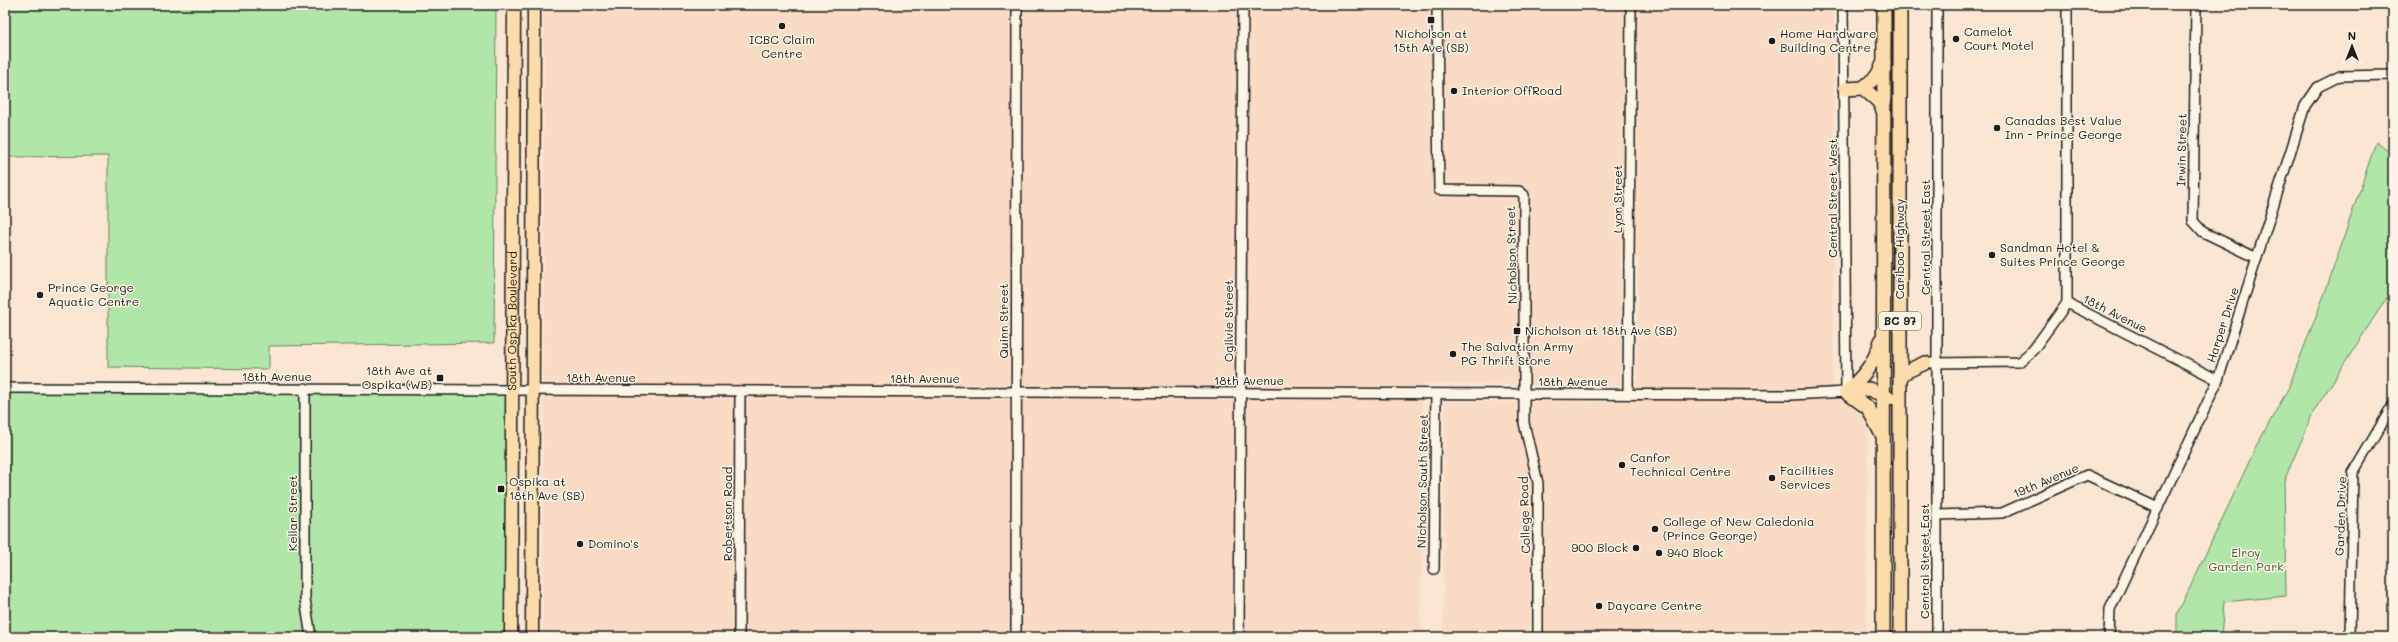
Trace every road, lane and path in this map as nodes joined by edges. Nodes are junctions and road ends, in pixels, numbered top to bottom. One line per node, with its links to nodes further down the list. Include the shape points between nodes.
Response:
1 (514, 5): 27 (main road, South Ospika Boulevard)
2 (534, 5): 28 (main road, South Ospika Boulevard)
3 (1017, 5): 30 (street, Quinn Street)
4 (1243, 5): 32 (street, Ogilvie Street)
5 (1437, 5): 34 (street, Nicholson Street, via 1439,190 1519,191 1524,195)
6 (1631, 5): 35 (street, Lyon Street)
7 (1843, 5): 16 (street, Central Street West)
8 (1884, 5): 13 (highway, Cariboo Highway / BC 97)
9 (1900, 5): 21 (highway, Cariboo Highway / BC 97)
10 (1937, 5): 22 (street, Central Street East)
11 (2067, 5): 19 (street)
12 (2196, 5): 18 (street, Irwin Street, via 2193,221 2203,232)
13 (1884, 61): 15 (highway, via 1877,76); 17 (highway, Cariboo Highway / BC 97)
14 (2393, 75): 18 (street, Harper Drive, via 2340,76 2318,86 2305,106)
15 (1863, 88): 16 (highway); 17 (highway, via 1878,101)
16 (1845, 89): 31 (street, Central Street West)
17 (1884, 112): 20 (highway, Cariboo Highway / BC 97)
18 (2257, 258): 24 (street, Harper Drive)
19 (2067, 303): 22 (street, 18th Avenue, via 2033,350 2019,362); 24 (street, 18th Avenue)
20 (1884, 330): 31 (highway, via 1872,363 1864,376); 36 (highway, Cariboo Highway / BC 97)
21 (1900, 348): 22 (highway); 23 (highway, Cariboo Highway / BC 97)
22 (1931, 363): 23 (highway, via 1905,372); 41 (street, Central Street East)
23 (1900, 378): 38 (highway, Cariboo Highway / BC 97)
24 (2218, 380): 40 (street, Harper Drive)
25 (5, 388): 26 (street, 18th Avenue)
26 (305, 388): 27 (street, 18th Avenue); 43 (street, Kellar Street, via 305,599)
27 (513, 390): 28 (street, 18th Avenue); 44 (main road, South Ospika Boulevard)
28 (532, 390): 29 (street, 18th Avenue); 45 (main road, South Ospika Boulevard)
29 (740, 391): 30 (street, 18th Avenue); 46 (street, Robertson Road)
30 (1016, 392): 32 (street, 18th Avenue); 47 (street, Quinn Street)
31 (1846, 392): 35 (street, 18th Avenue, via 1791,395); 36 (highway, via 1869,389); 39 (highway, via 1868,408 1876,420)
32 (1240, 393): 33 (street, 18th Avenue); 48 (street, Ogilvie Street)
33 (1436, 394): 34 (street, 18th Avenue); 42 (street, Nicholson South Street)
34 (1525, 394): 35 (street, 18th Avenue); 49 (street, College Road, via 1524,423 1538,483)
35 (1628, 394)
36 (1884, 395): 38 (highway, via 1892,400); 39 (highway, Cariboo Highway / BC 97)
37 (2393, 406): 54 (street, Garden Drive, via 2353,473)
38 (1899, 413): 51 (highway, Cariboo Highway / BC 97)
39 (1884, 444): 50 (highway, Cariboo Highway / BC 97)
40 (2158, 508): 41 (street, 19th Avenue, via 2086,475 2002,513); 53 (street, Harper Drive, via 2110,609)
41 (1937, 515): 52 (street, Central Street East)
42 (1434, 569)
43 (311, 637)
44 (511, 637)
45 (532, 637)
46 (739, 637)
47 (1016, 637)
48 (1239, 637)
49 (1538, 637)
50 (1883, 637)
51 (1900, 637)
52 (1937, 637)
53 (2109, 637)
54 (2350, 637)

